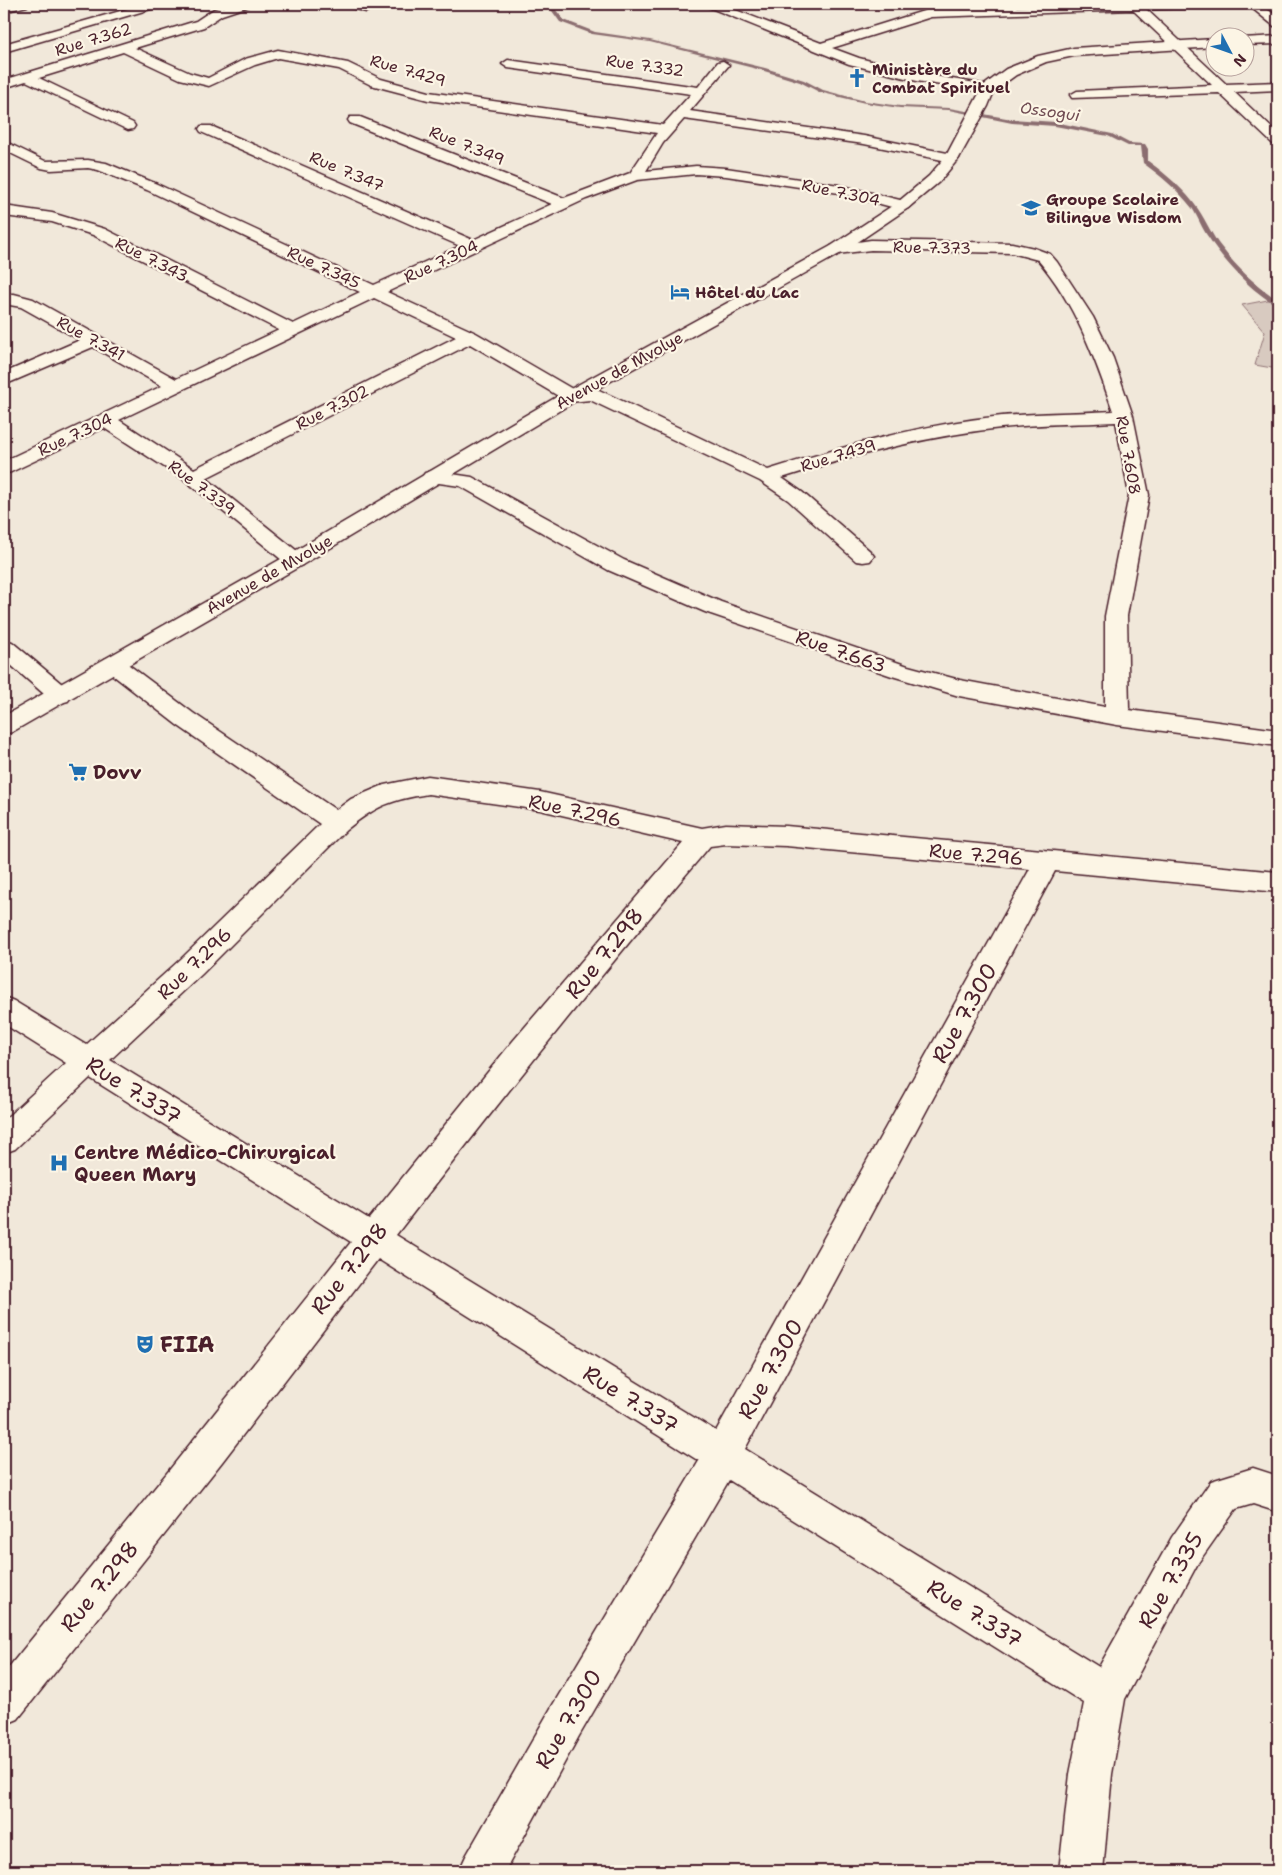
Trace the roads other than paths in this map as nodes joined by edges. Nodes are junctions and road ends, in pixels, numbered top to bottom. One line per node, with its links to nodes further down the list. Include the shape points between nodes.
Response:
1 (23, 4): 12 (street)
2 (157, 4): 19 (street)
3 (245, 4): 9 (street, Rue 7.362)
4 (349, 4): 10 (street)
5 (710, 4): 20 (street)
6 (1201, 4): 8 (street)
7 (1253, 4): 13 (street)
8 (1136, 5): 11 (street); 17 (street)
9 (213, 8): 18 (street, Rue 7.362, via 200,24)
10 (366, 8)
11 (1005, 8): 20 (street, via 930,13)
12 (4, 9)
13 (1278, 23)
14 (1278, 40): 15 (street)
15 (1254, 41)
16 (1204, 43): 17 (street)
17 (1178, 44): 26 (street); 27 (street, via 1074,52 1042,59 1011,72)
18 (123, 47): 23 (street, Rue 7.362); 36 (street, Rue 7.429, via 184,76 209,82 250,62 278,54 343,66 376,82 428,96)
19 (4, 48)
20 (819, 48): 27 (street, via 879,68)
21 (508, 64): 28 (street, Rue 7.332)
22 (723, 65): 28 (street)
23 (26, 77): 24 (street, Rue 7.362); 33 (street)
24 (4, 84)
25 (1278, 86): 26 (street)
26 (1224, 88): 29 (street); 34 (street)
27 (988, 89): 39 (street, Avenue de Mvolye)
28 (701, 90): 30 (street, Rue 7.332)
29 (1077, 94)
30 (680, 114): 36 (street, Rue 7.332); 39 (street, via 864,140)
31 (354, 120): 41 (street, Rue 7.349)
32 (1278, 125): 34 (street)
33 (128, 126)
34 (1262, 126): 37 (street)
35 (206, 129): 44 (street, Rue 7.347)
36 (666, 130): 40 (street, Rue 7.332)
37 (1278, 141)
38 (4, 145): 47 (street, Rue 7.345, via 41,164 101,166)
39 (952, 158): 42 (street, Avenue de Mvolye, via 934,179)
40 (635, 176): 41 (street, Rue 7.304); 42 (street, Rue 7.304, via 696,170 726,172 839,189)
41 (566, 204): 44 (street, Rue 7.304)
42 (903, 205): 45 (street, Avenue de Mvolye)
43 (4, 211): 49 (street, Rue 7.343, via 68,220 99,232)
44 (474, 246): 47 (street, Rue 7.304)
45 (837, 249): 46 (street, Rue 7.373, via 871,245); 54 (street, Avenue de Mvolye)
46 (1028, 251): 55 (street, Rue 7.608, via 1044,257 1051,265 1084,317 1104,358)
47 (375, 291): 49 (street, Rue 7.304); 50 (street, Rue 7.345)
48 (4, 299): 51 (street, Rue 7.341, via 27,303)
49 (292, 330): 53 (street, Rue 7.304)
50 (470, 337): 54 (street, Rue 7.345); 58 (street, Rue 7.302)
51 (94, 340): 52 (street); 53 (street, Rue 7.341)
52 (4, 380)
53 (175, 386): 56 (street, Rue 7.304)
54 (571, 396): 59 (street, via 594,394); 60 (street, Avenue de Mvolye)
55 (1124, 416): 59 (street, Rue 7.439, via 1002,422 953,429 882,442); 66 (street, Rue 7.608, via 1139,495 1116,616)
56 (105, 420): 57 (street, Rue 7.304); 58 (street, Rue 7.339)
57 (4, 468)
58 (193, 477): 62 (street, Rue 7.339)
59 (767, 477): 61 (street, via 795,496)
60 (432, 478): 62 (street, Avenue de Mvolye); 66 (street, Rue 7.663, via 465,481 616,565 722,611 959,688)
61 (863, 556)
62 (295, 560): 64 (street, Avenue de Mvolye)
63 (4, 646): 65 (street)
64 (113, 664): 65 (street, Avenue de Mvolye); 69 (street, via 185,719)
65 (60, 694): 67 (street, Avenue de Mvolye)
66 (1116, 717): 68 (street, Rue 7.663)
67 (4, 726)
68 (1278, 738)
69 (337, 823): 70 (street, Rue 7.296, via 360,805 393,791 428,785 540,801); 74 (street, Rue 7.296)
70 (702, 838): 71 (street, Rue 7.296, via 726,834 786,836); 76 (street, Rue 7.298)
71 (1048, 860): 72 (street, Rue 7.296); 77 (street, Rue 7.300)
72 (1278, 882)
73 (4, 1009): 74 (street, Rue 7.337)
74 (89, 1062): 75 (street, Rue 7.296); 76 (street, Rue 7.337)
75 (4, 1139)
76 (372, 1238): 77 (street, Rue 7.337); 80 (street, Rue 7.298)
77 (722, 1456): 79 (street, Rue 7.337); 81 (street, Rue 7.300)
78 (1266, 1490): 79 (street, Rue 7.335, via 1224,1494 1185,1550)
79 (1106, 1694): 82 (street, via 1091,1774)
80 (4, 1705)
81 (481, 1871)
82 (1081, 1871)

